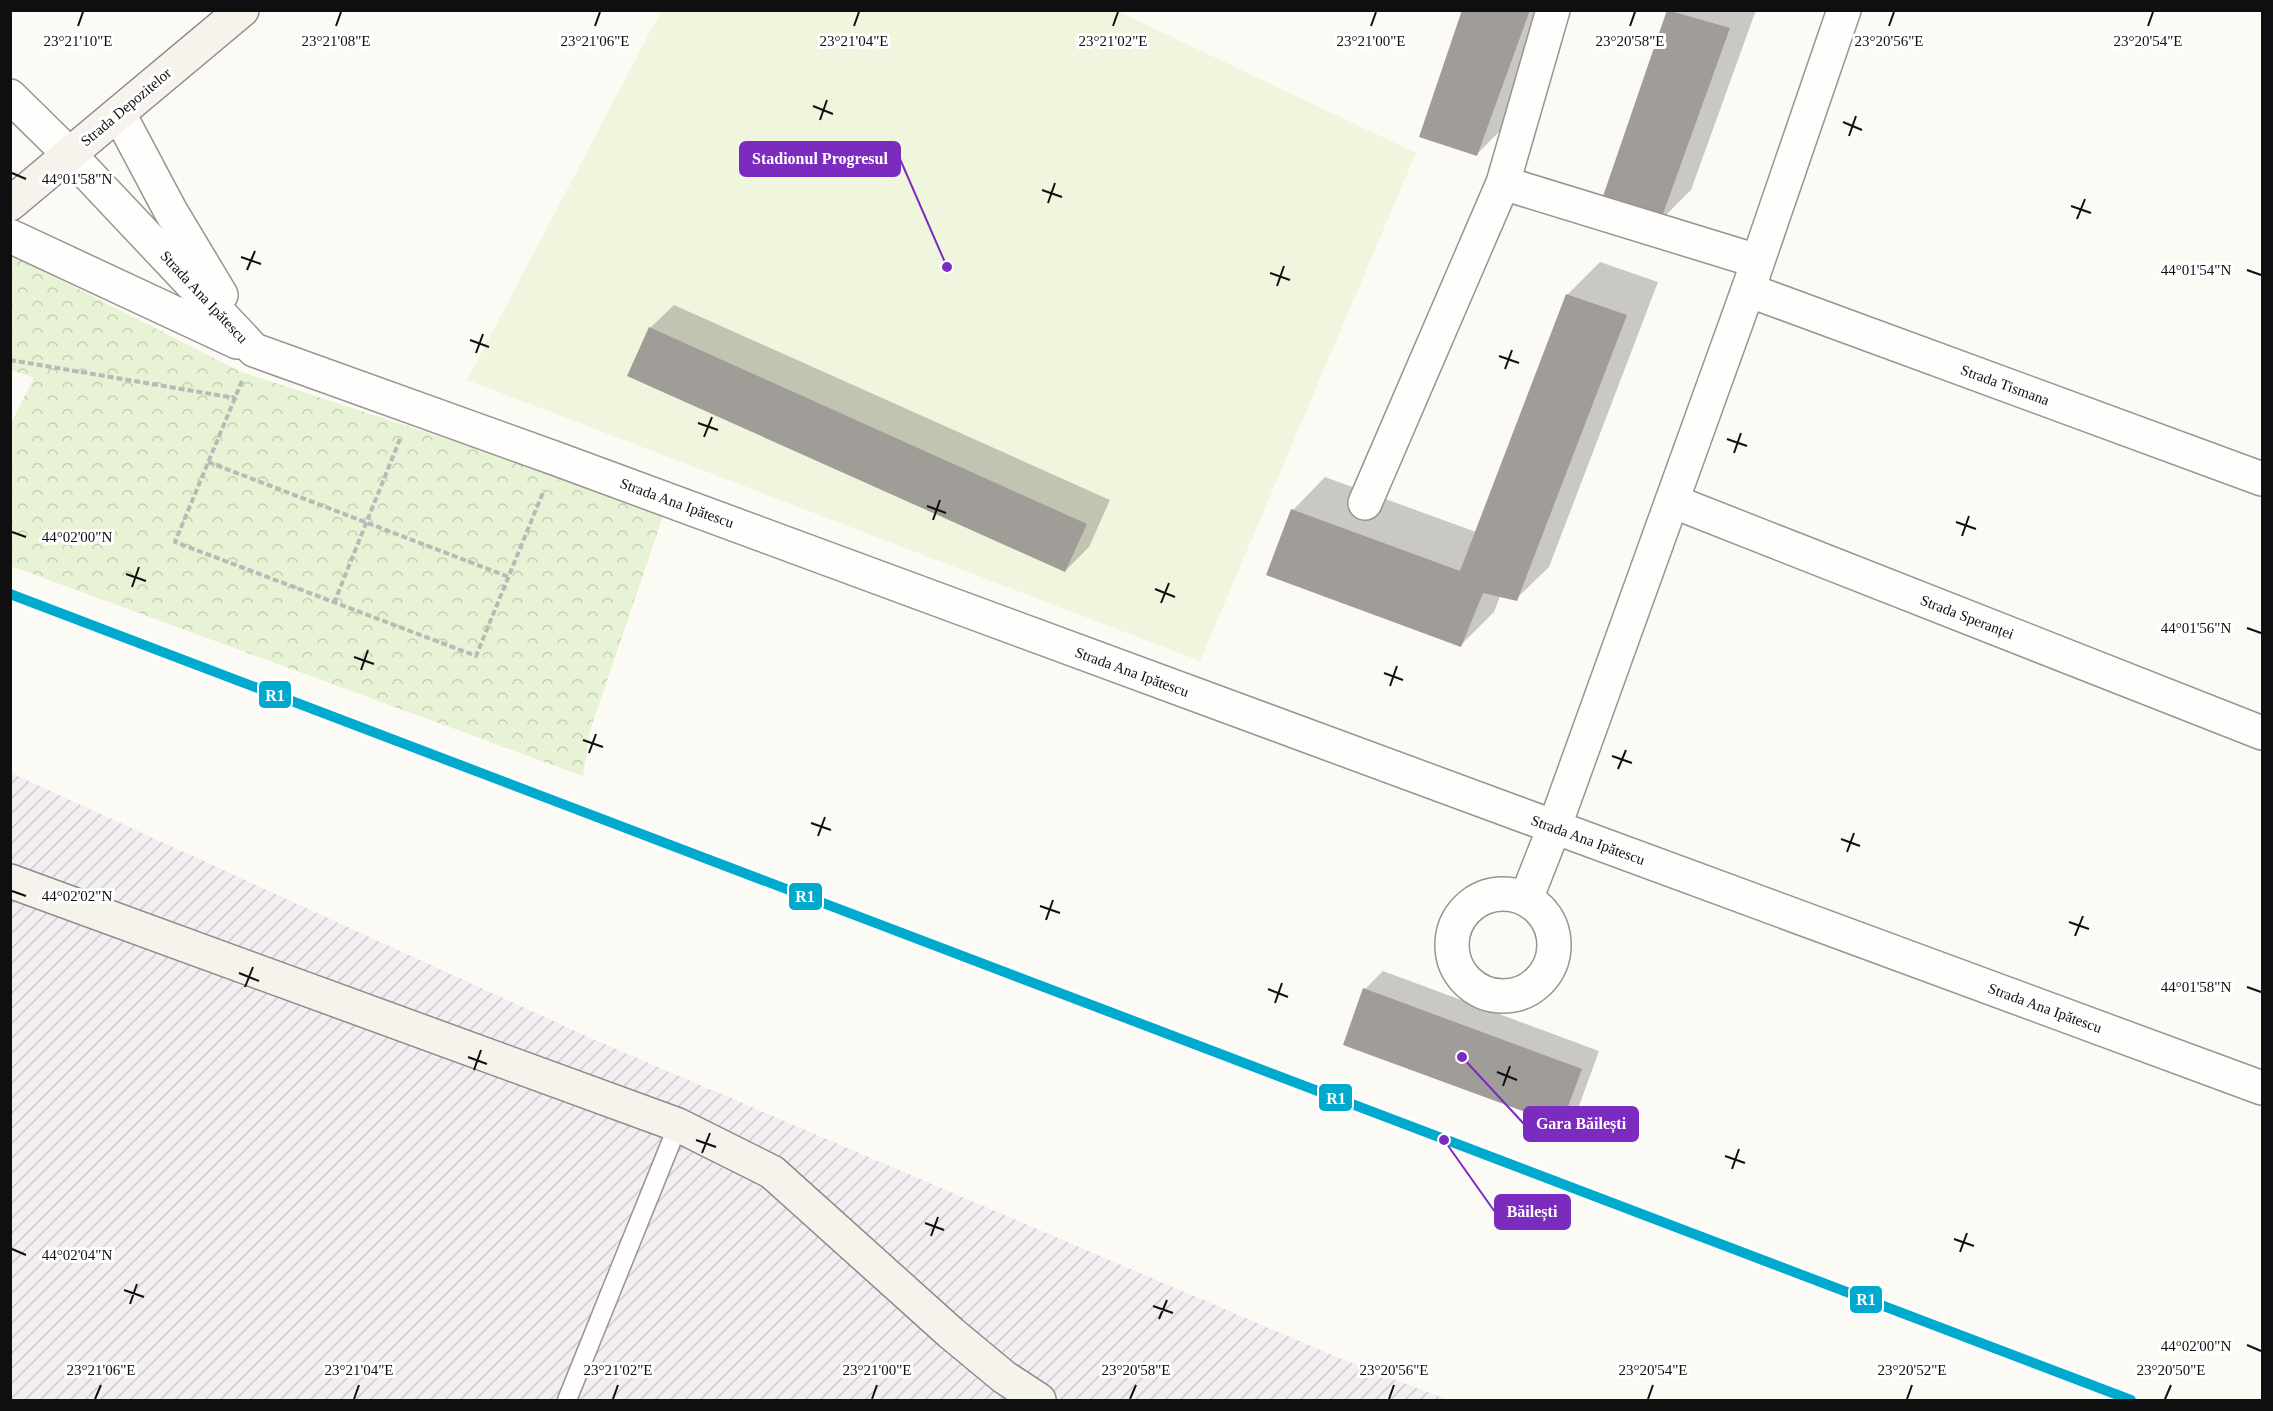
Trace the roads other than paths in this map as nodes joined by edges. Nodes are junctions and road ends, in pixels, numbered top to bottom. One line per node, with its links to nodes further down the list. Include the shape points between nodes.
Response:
1 (242, 10): 5 (main road, Strada Depozitelor)
2 (1553, 10): 7 (street)
3 (1834, 14): 10 (street)
4 (10, 96): 6 (street, Strada Ana Ipătescu)
5 (118, 114): 6 (main road, Strada Depozitelor); 11 (street)
6 (70, 154): 8 (main road, Strada Depozitelor); 11 (street, Strada Ana Ipătescu)
7 (1503, 183): 10 (street, Strada Tismana); 14 (street)
8 (10, 204)
9 (10, 236): 11 (street)
10 (1752, 276): 12 (street, Strada Tismana); 13 (street)
11 (254, 350): 16 (street, Strada Ana Ipătescu)
12 (2262, 479)
13 (1672, 501): 15 (street, Strada Speranței); 16 (street)
14 (1365, 503)
15 (2262, 733)
16 (1554, 828): 18 (street); 19 (street, Strada Ana Ipătescu)
17 (10, 881): 20 (main road)
18 (1526, 899)
19 (2262, 1088)
20 (678, 1125): 21 (lane); 22 (main road, via 772,1172 951,1333)
21 (567, 1401)
22 (1039, 1401)

